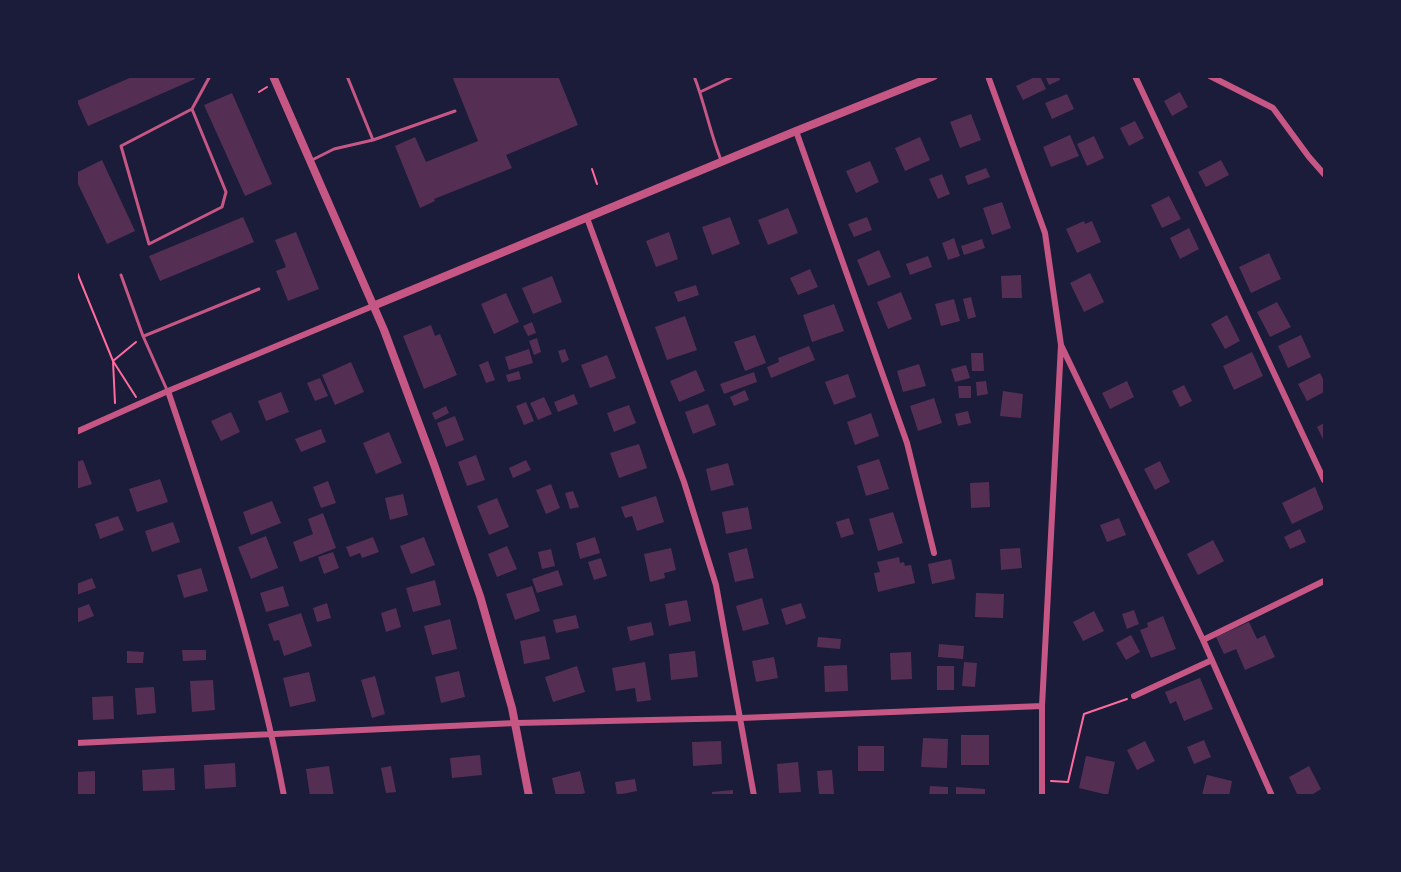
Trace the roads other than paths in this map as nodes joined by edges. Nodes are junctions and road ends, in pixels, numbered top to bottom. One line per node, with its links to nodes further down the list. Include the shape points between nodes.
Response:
1 (210, 76): 11 (lane)
2 (273, 76): 15 (street)
3 (347, 76): 14 (lane)
4 (694, 76): 10 (lane)
5 (734, 76): 10 (lane)
6 (934, 76): 13 (street)
7 (988, 76): 23 (street, via 1045,233)
8 (1135, 76): 26 (street)
9 (1210, 76): 17 (street, via 1273,108)
10 (700, 92): 16 (lane)
11 (192, 110): 11 (lane, via 121,146 149,244 222,207 226,192)
12 (455, 111): 14 (lane)
13 (795, 131): 16 (street); 27 (street, via 907,443)
14 (373, 140): 15 (lane, via 334,149)
15 (310, 161): 21 (street)
16 (721, 161): 18 (street)
17 (1324, 174)
18 (587, 218): 21 (street); 33 (street, via 684,482 716,585)
19 (121, 275): 22 (lane)
20 (259, 289): 22 (lane)
21 (373, 306): 24 (street); 34 (street, via 435,467)
22 (143, 336): 24 (lane)
23 (1061, 345): 29 (street); 32 (street)
24 (168, 391): 25 (street); 35 (street, via 232,585)
25 (76, 432)
26 (1324, 480)
27 (934, 553)
28 (1324, 581): 29 (street)
29 (1203, 640): 30 (street)
30 (1212, 660): 31 (street); 41 (street)
31 (1134, 696)
32 (1042, 706): 33 (street); 40 (street)
33 (741, 718): 34 (street); 39 (street)
34 (516, 723): 35 (street); 38 (street)
35 (273, 733): 36 (street); 37 (street)
36 (76, 743)
37 (284, 795)
38 (529, 795)
39 (754, 795)
40 (1042, 795)
41 (1272, 795)

